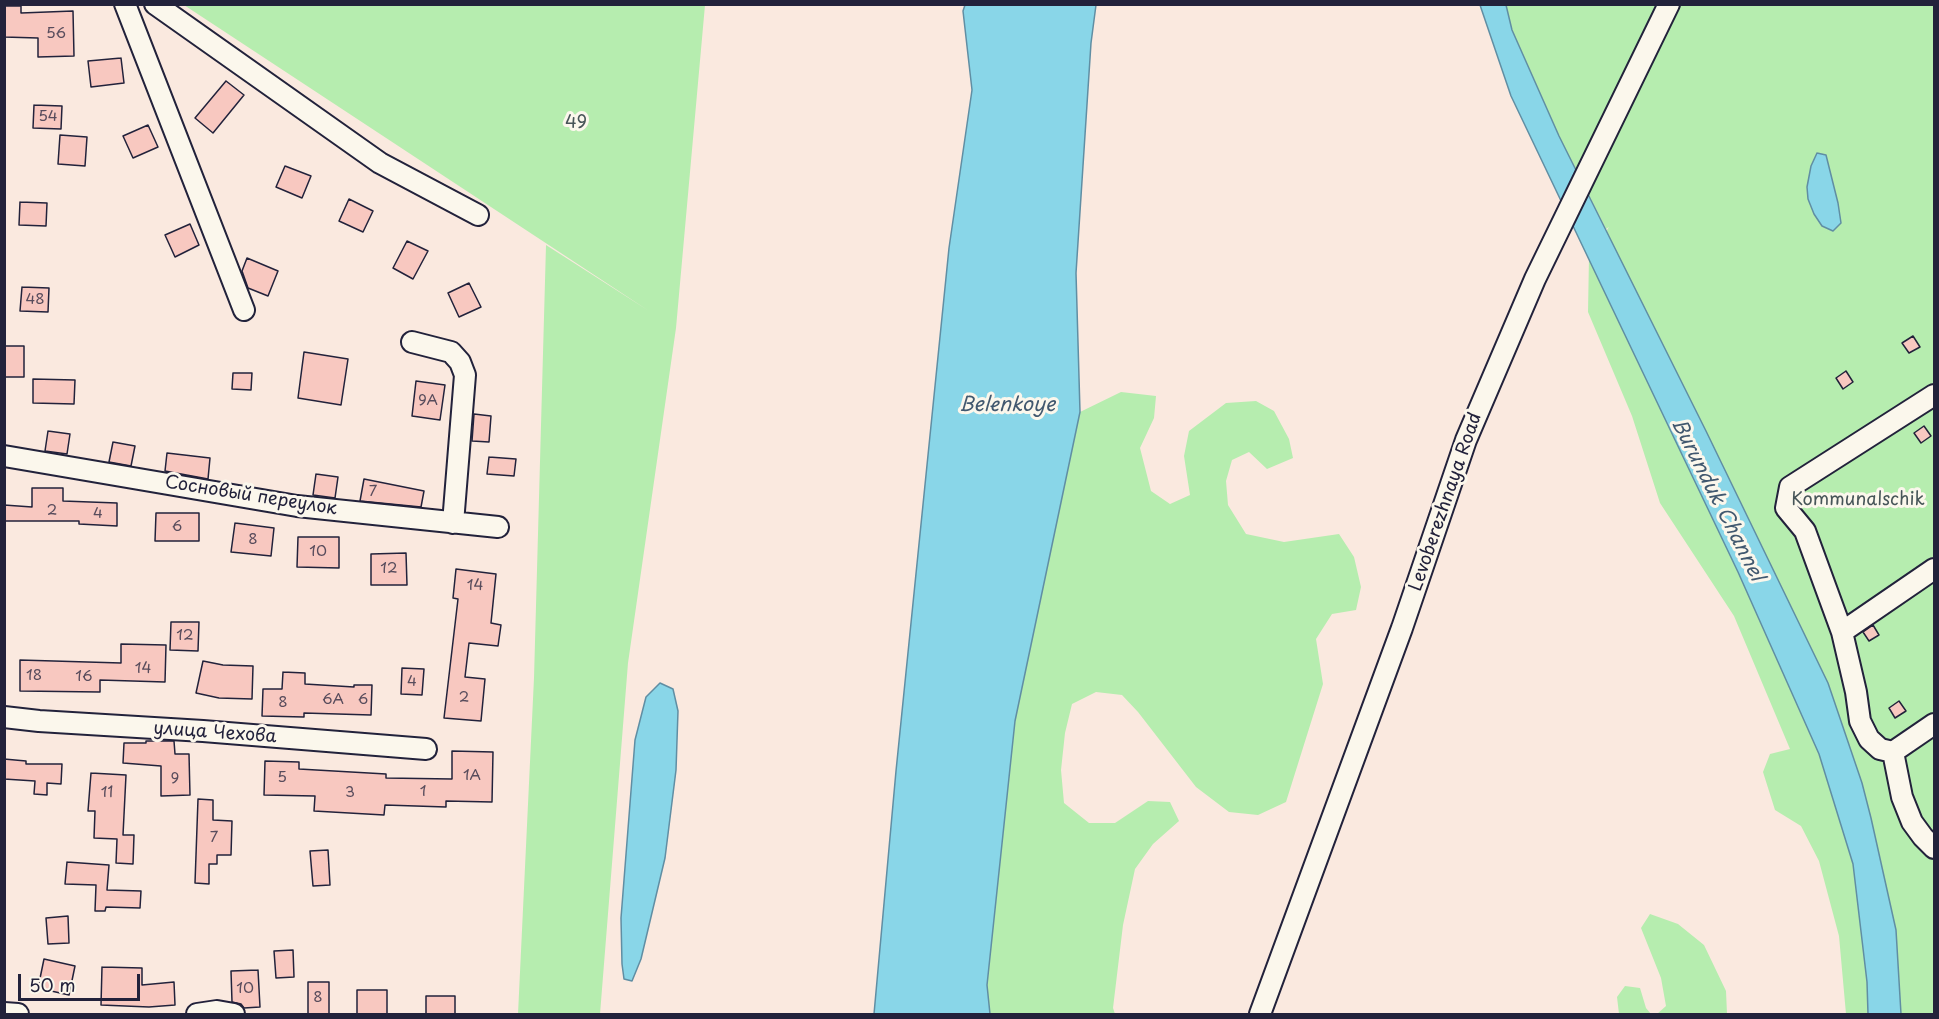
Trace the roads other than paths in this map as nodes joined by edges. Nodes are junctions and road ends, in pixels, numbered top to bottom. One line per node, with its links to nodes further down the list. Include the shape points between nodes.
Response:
1 (125, 4): 5 (street)
2 (155, 4): 4 (street, via 380,163)
3 (1669, 4): 22 (street, Levoberezhnaya Road, via 1535,279 1466,440 1402,628)
4 (478, 215)
5 (244, 310)
6 (412, 342): 9 (street, via 451,352 465,375)
7 (1935, 395): 12 (street, via 1790,487 1786,508 1805,531)
8 (4, 456): 9 (street, Сосновый переулок, via 297,506)
9 (453, 523): 10 (street, Сосновый переулок)
10 (498, 527)
11 (1935, 569): 12 (street)
12 (1842, 632): 16 (street, via 1860,721 1869,739 1880,749)
13 (4, 717): 15 (street, улица Чехова)
14 (1935, 724): 16 (street)
15 (426, 749)
16 (1893, 752): 17 (street, via 1902,797 1912,822)
17 (1935, 848)
18 (4, 1013): 19 (street)
19 (18, 1014)
20 (197, 1014): 21 (street)
21 (234, 1014)
22 (1260, 1014)

